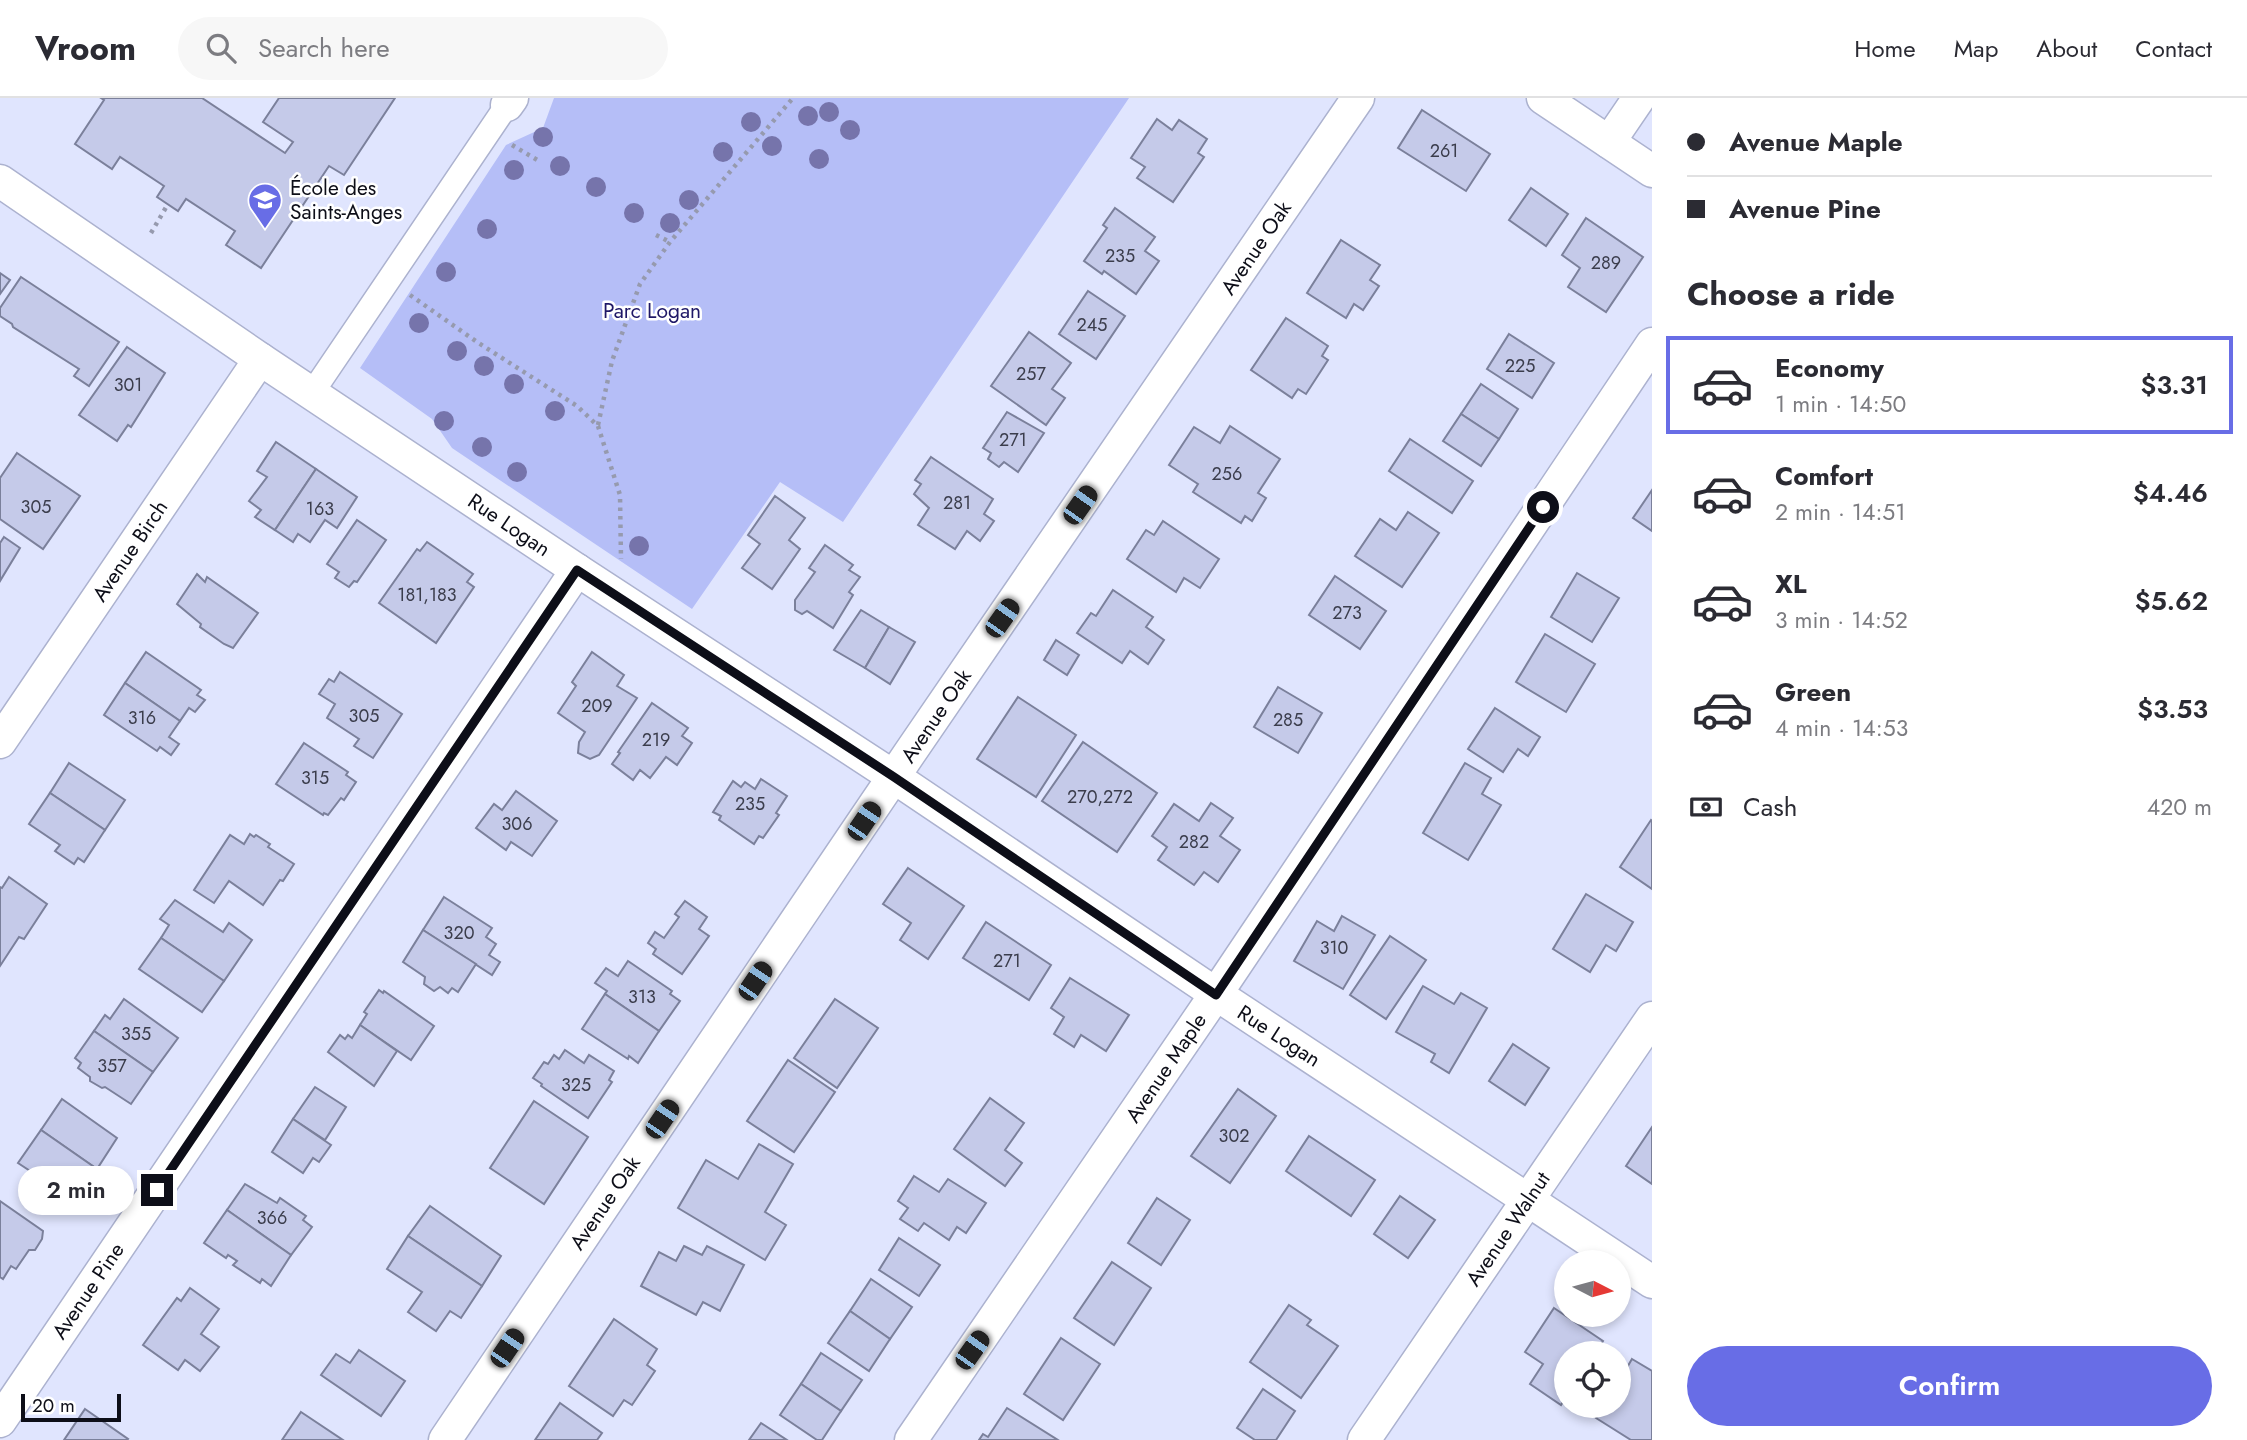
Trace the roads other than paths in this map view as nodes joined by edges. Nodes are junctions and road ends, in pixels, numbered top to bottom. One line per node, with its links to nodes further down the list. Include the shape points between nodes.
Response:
1 (1358, 98): 13 (street, Avenue Oak)
2 (1543, 98): 5 (street)
3 (1639, 98): 5 (street)
4 (510, 102): 10 (street)
5 (1609, 142): 6 (street)
6 (1652, 171)
7 (0, 181): 9 (street, Rue Logan)
8 (1652, 344): 14 (street, Avenue Maple)
9 (260, 359): 10 (street, Rue Logan); 12 (street, Avenue Birch)
10 (312, 393): 11 (street, Rue Logan)
11 (577, 570): 13 (street, Rue Logan); 18 (street, Avenue Pine)
12 (0, 742)
13 (894, 777): 14 (street, Rue Logan); 19 (street, Avenue Oak)
14 (1216, 995): 16 (street, Rue Logan); 20 (street, Avenue Maple)
15 (1652, 1018): 16 (street, Avenue Walnut)
16 (1528, 1200): 17 (street, Rue Logan); 21 (street, Avenue Walnut)
17 (1652, 1282)
18 (0, 1421)
19 (445, 1440)
20 (911, 1440)
21 (1364, 1440)

